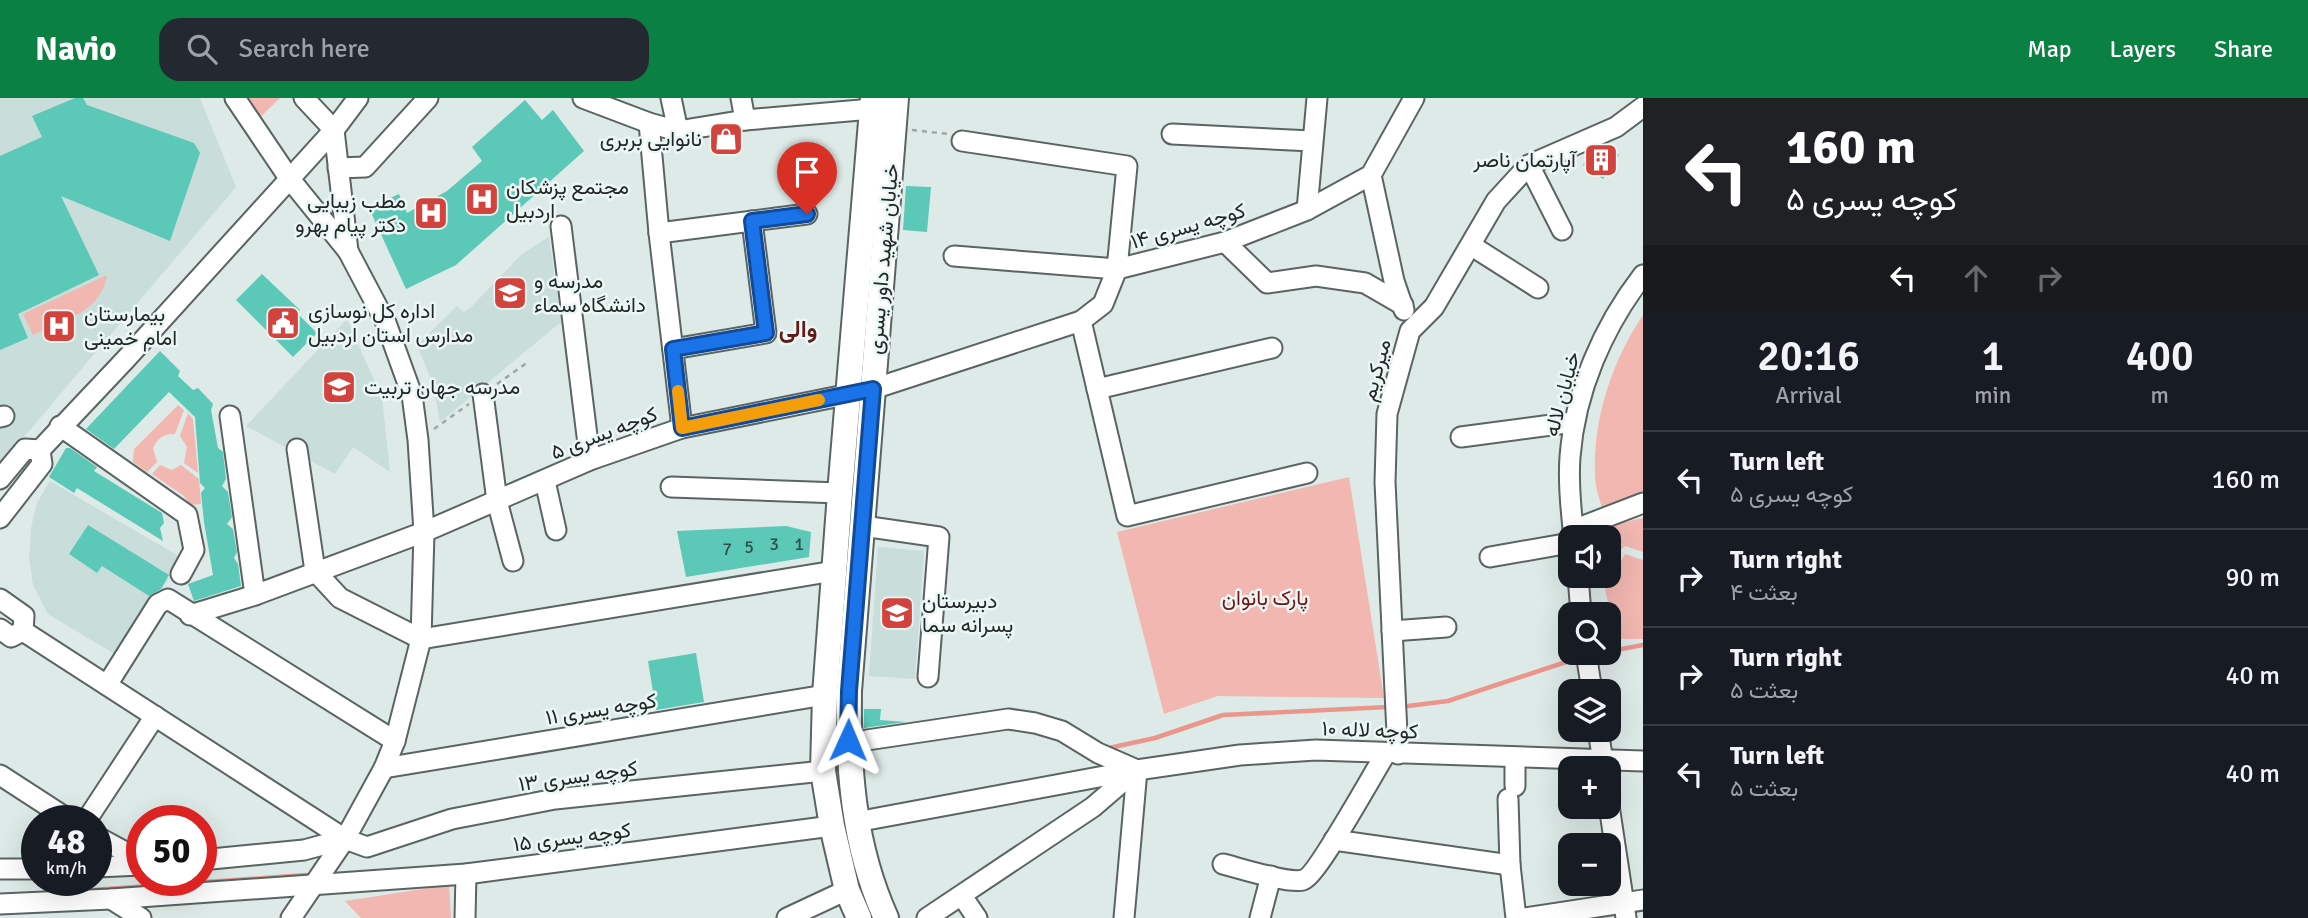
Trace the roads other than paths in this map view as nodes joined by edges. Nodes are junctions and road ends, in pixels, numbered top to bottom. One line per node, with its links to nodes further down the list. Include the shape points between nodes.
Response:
1 (234, 98): 24 (street)
2 (304, 98): 16 (street)
3 (358, 98): 16 (street)
4 (428, 98): 22 (street, via 365,167)
5 (583, 98): 15 (street)
6 (671, 98): 17 (street)
7 (741, 98): 14 (street)
8 (897, 98): 44 (main road, خیابان شهید داور یسری)
9 (1317, 98): 20 (street)
10 (1414, 98): 23 (street)
11 (873, 104): 12 (street); 44 (main road, خیابان شهید داور یسری)
12 (820, 106): 14 (street)
13 (1643, 107): 21 (street, میرکریم, via 1616,127)
14 (745, 120): 17 (street)
15 (649, 123): 17 (street); 30 (street)
16 (334, 130): 22 (street); 24 (street)
17 (678, 131)
18 (1172, 134): 20 (street)
19 (962, 141): 35 (street, via 1127,166)
20 (1312, 141): 25 (street)
21 (1528, 165): 29 (street); 32 (street, میرکریم, via 1496,201)
22 (338, 167): 33 (street)
23 (1371, 175): 25 (street, کوچه یسری ۱۴); 38 (street)
24 (289, 178): 33 (street); 48 (street)
25 (1307, 210): 31 (street, کوچه یسری ۱۴)
26 (807, 214): 27 (street)
27 (752, 221): 30 (street); 42 (street, via 766,333)
28 (561, 226): 53 (street)
29 (1562, 230)
30 (659, 233): 42 (street)
31 (1225, 242): 35 (street, کوچه یسری ۱۴); 38 (street, via 1267,283 1316,276 1365,283)
32 (1472, 246): 37 (street); 40 (street, میرکریم, via 1434,307)
33 (348, 251): 66 (street, via 386,323 412,395)
34 (954, 256): 35 (street)
35 (1117, 269): 39 (street, کوچه یسری ۱۴, via 1103,304)
36 (1643, 275): 47 (street, خیابان لاله, via 1596,351)
37 (1538, 288)
38 (1403, 304): 40 (street)
39 (1081, 321): 43 (street); 44 (street, کوچه یسری ۱۴)
40 (1410, 331): 79 (street, میرکریم, via 1387,414 1385,482)
41 (1272, 348): 43 (street)
42 (673, 349): 49 (street)
43 (1097, 390): 54 (street, via 1127,516)
44 (861, 392): 49 (street, کوچه یسری ۵); 58 (main road, خیابان شهید داور یسری); 64 (main road, خیابان شهید داور یسری)
45 (483, 394): 59 (street)
46 (230, 416): 73 (street)
47 (1574, 422): 50 (street); 62 (street, خیابان لاله)
48 (60, 426): 52 (street); 72 (street, via 187,515 194,550)
49 (682, 428): 53 (street, کوچه یسری ۵)
50 (1461, 437)
51 (297, 449): 70 (street)
52 (40, 450): 55 (street, via 25,449); 61 (street, via 42,464)
53 (590, 460): 56 (street, کوچه یسری ۵)
54 (1307, 474)
55 (0, 479)
56 (544, 481): 59 (street, کوچه یسری ۵); 65 (street)
57 (671, 487): 58 (street)
58 (840, 493): 71 (main road, خیابان شهید داور یسری)
59 (497, 501): 66 (street, کوچه یسری ۵); 69 (street)
60 (1643, 503): 63 (street)
61 (0, 518)
62 (1572, 525)
63 (1597, 525)
64 (863, 526): 81 (street, via 939,537); 99 (main road, خیابان شهید داور یسری)
65 (556, 530)
66 (424, 532): 70 (street, کوچه یسری ۵); 80 (street)
67 (1558, 540): 68 (street)
68 (1490, 557)
69 (513, 561)
70 (315, 571): 73 (street, کوچه یسری ۵); 80 (street, via 340,598)
71 (834, 571): 80 (street); 83 (main road, خیابان شهید داور یسری)
72 (181, 574)
73 (255, 594): 75 (street, کوچه یسری ۵)
74 (0, 600): 78 (street, via 24,617)
75 (190, 615): 82 (street, via 169,600 158,604); 86 (street)
76 (1446, 627): 79 (street)
77 (0, 629): 78 (street, via 11,637)
78 (23, 631): 82 (street)
79 (1392, 631): 87 (street, میرکریم)
80 (421, 639): 86 (street)
81 (928, 677)
82 (107, 685): 84 (street)
83 (825, 695): 92 (street, کوچه یسری ۱۱); 94 (main road, خیابان شهید داور یسری)
84 (155, 716): 97 (street); 100 (street)
85 (867, 740): 93 (street, via 1008,719 1062,732)
86 (395, 741): 92 (street)
87 (1392, 754): 88 (street, کوچه لاله ۱۰); 93 (street, کوچه لاله ۱۰, via 1316,750); 101 (street)
88 (1515, 757): 89 (street, کوچه لاله ۱۰); 104 (street)
89 (1558, 760)
90 (1643, 761): 91 (street, کوچه لاله ۱۰)
91 (1621, 762)
92 (384, 768): 100 (street)
93 (1137, 770): 99 (street, کوچه لاله ۱۰); 111 (street, via 1093,807); 125 (street)
94 (823, 771): 99 (main road, خیابان شهید داور یسری); 100 (street, کوچه یسری ۱۳, via 555,799 452,819 367,847)
95 (0, 775): 96 (street)
96 (46, 805)
97 (97, 805)
98 (1612, 819): 115 (street)
99 (844, 824): 107 (street, کوچه یسری ۱۵); 110 (main road, خیابان شهید داور یسری); 122 (main road, خیابان شهید داور یسری, via 865,862)
100 (345, 839): 102 (street, via 304,850); 109 (street)
101 (1334, 840): 104 (street); 108 (street, via 1308,877 1295,881)
102 (217, 858)
103 (1223, 864): 108 (street)
104 (1510, 865): 127 (street)
105 (0, 869): 106 (street)
106 (21, 869)
107 (466, 874): 109 (street, کوچه یسری ۱۵); 119 (street)
108 (1271, 876): 126 (street)
109 (316, 883): 112 (street, کوچه یسری ۱۵); 118 (street)
110 (847, 890): 120 (street); 121 (main road, خیابان شهید داور یسری)
111 (962, 896): 123 (street); 124 (street)
112 (111, 899): 113 (street, کوچه یسری ۱۵); 117 (street)
113 (68, 900): 114 (street, کوچه یسری ۱۵); 116 (street)
114 (0, 904)
115 (1631, 907): 128 (street)
116 (58, 918)
117 (141, 918)
118 (291, 918)
119 (465, 918)
120 (787, 918)
121 (859, 918)
122 (886, 918)
123 (926, 918)
124 (977, 918)
125 (1124, 918)
126 (1260, 918)
127 (1516, 918)
128 (1525, 918)

